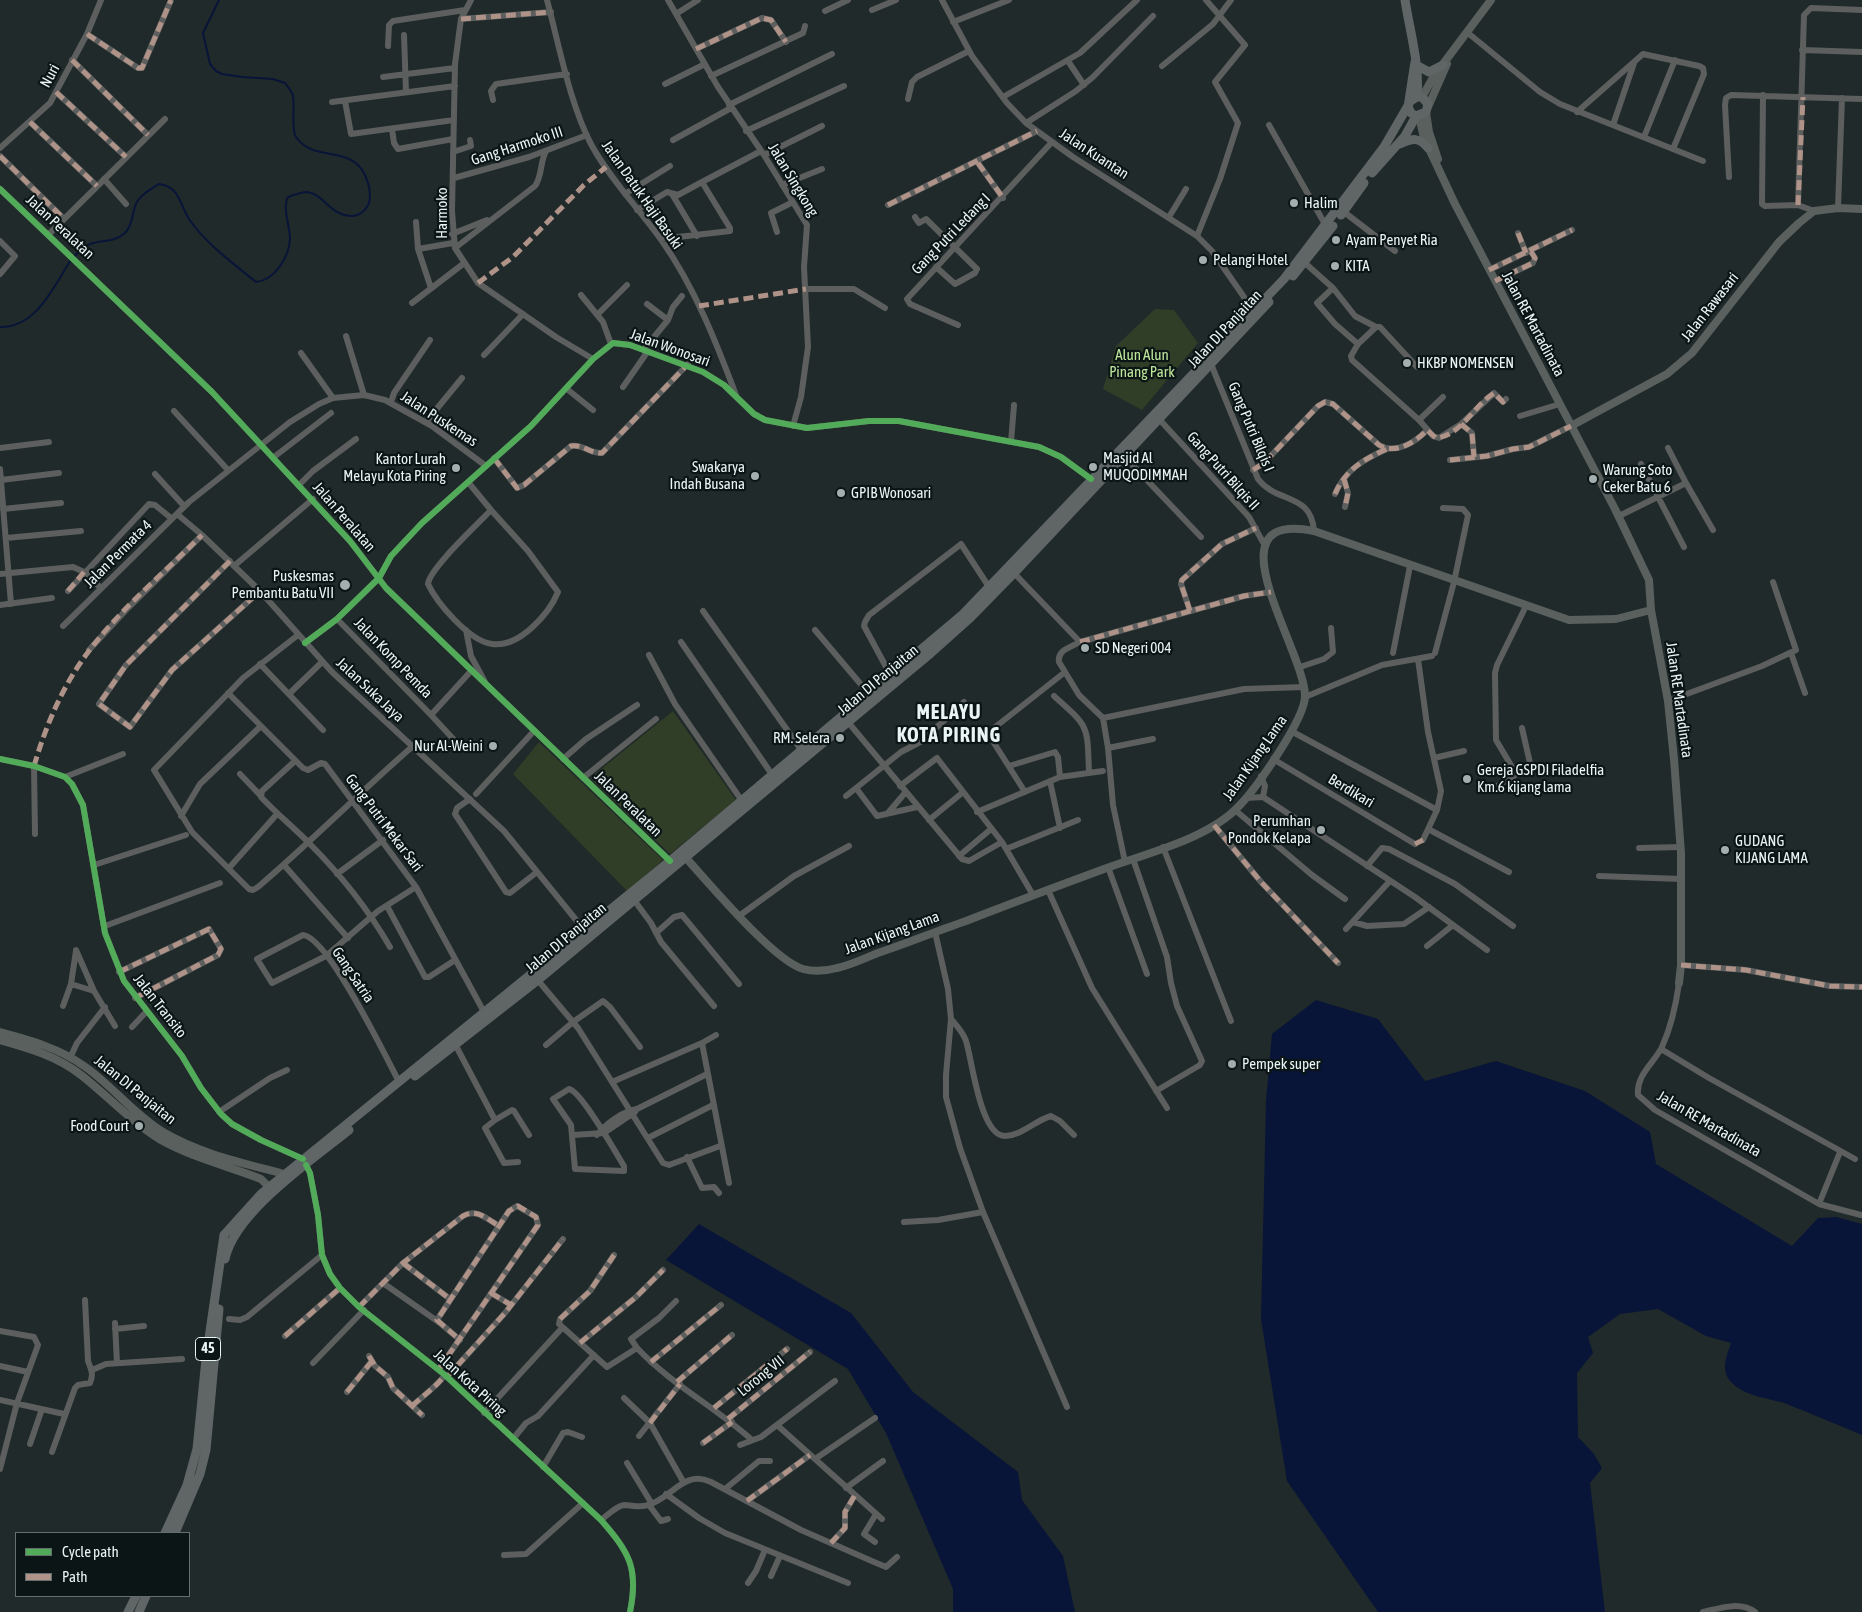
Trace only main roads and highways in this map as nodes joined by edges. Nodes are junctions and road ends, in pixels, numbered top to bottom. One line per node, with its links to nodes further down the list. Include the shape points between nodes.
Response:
1 (1406, 0): 5 (highway)
2 (1491, 0): 3 (main road)
3 (1460, 43): 4 (main road); 9 (main road)
4 (1443, 65): 5 (highway, via 1429,72); 6 (main road)
5 (1416, 66): 6 (highway, via 1426,77); 7 (highway); 8 (highway)
6 (1434, 76): 8 (main road)
7 (1411, 85): 8 (highway); 11 (highway)
8 (1414, 100): 9 (highway, via 1411,113); 9 (highway, via 1426,101); 11 (highway, Jalan DI Panjaitan)
9 (1422, 113): 10 (main road, Jalan RE Martadinata); 11 (highway, Jalan DI Panjaitan, via 1405,136); 12 (main road, Jalan RE Martadinata)
10 (1428, 148): 11 (highway, via 1415,138); 12 (main road, Jalan RE Martadinata)
11 (1388, 149): 16 (highway, Jalan DI Panjaitan, via 1284,279 989,587); 16 (highway, Jalan DI Panjaitan, via 1305,263 1211,364 956,630)
12 (1447, 185): 14 (main road, Jalan RE Martadinata)
13 (1862, 208): 14 (main road, Jalan Rawasari, via 1814,211 1779,242 1692,353 1678,366)
14 (1571, 426): 15 (main road, Jalan RE Martadinata, via 1649,580)
15 (1651, 610): 17 (main road, Jalan Kijang Lama, via 1616,619 1569,620 1314,531 1280,530 1264,544 1263,562 1300,667 1305,697 1302,713 1246,798 1214,825 1133,859 838,968 813,970 789,961 739,916); 19 (main road, Jalan RE Martadinata, via 1668,701 1681,846 1682,966)
16 (872, 697): 17 (highway, Jalan DI Panjaitan, via 848,722); 18 (highway, Jalan DI Panjaitan, via 585,931)
17 (686, 858): 18 (highway, Jalan DI Panjaitan)
18 (535, 977): 20 (highway, Jalan DI Panjaitan)
19 (1679, 983)
20 (512, 995): 25 (highway, Jalan DI Panjaitan, via 455,1044); 25 (highway, Jalan DI Panjaitan, via 484,1012)
21 (0, 1032): 23 (main road, Jalan DI Panjaitan, via 40,1043 84,1066)
22 (0, 1040): 24 (main road, via 38,1051 80,1074)
23 (145, 1119): 24 (main road); 26 (main road, Jalan DI Panjaitan, via 162,1132 199,1149)
24 (139, 1126): 28 (main road, via 196,1156 261,1179)
25 (304, 1159): 26 (highway, Jalan DI Panjaitan); 27 (highway, Jalan DI Panjaitan)
26 (284, 1174): 27 (highway, Jalan DI Panjaitan)
27 (279, 1184): 28 (highway, 45); 29 (highway, 45, via 243,1221 225,1256)
28 (269, 1187): 29 (highway, 45, via 224,1235)
29 (208, 1390): 30 (highway, 45, via 187,1485); 31 (highway, 45, via 206,1450 200,1474)
30 (165, 1532)
31 (175, 1532)
32 (136, 1597): 34 (highway)
33 (146, 1597): 35 (highway)
34 (128, 1612)
35 (139, 1612)

